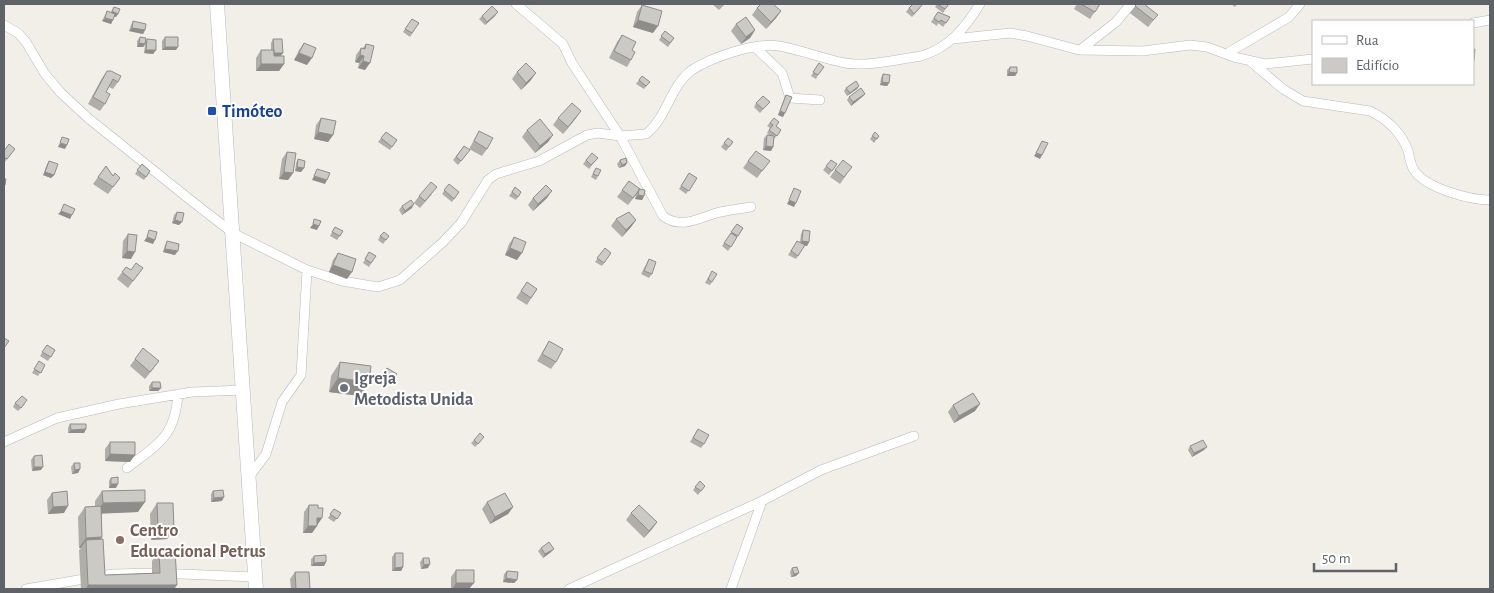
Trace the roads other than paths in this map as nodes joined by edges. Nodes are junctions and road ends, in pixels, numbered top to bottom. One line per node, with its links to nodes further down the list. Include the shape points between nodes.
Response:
1 (217, 4): 19 (street)
2 (516, 4): 16 (street, via 563,44 576,70)
3 (980, 4): 9 (street)
4 (1130, 4): 11 (street, via 1116,22)
5 (1300, 4): 12 (street, via 1289,17)
6 (1490, 20): 7 (street)
7 (1474, 23)
8 (4, 25): 19 (street, via 18,33 45,74 88,118)
9 (953, 39): 10 (street, via 927,54 862,63 844,63 778,46); 11 (street, via 1010,33)
10 (755, 47): 15 (street, via 782,73 790,98); 16 (street, via 715,59 693,70 680,83 651,130 641,136)
11 (1080, 50): 12 (street, via 1143,51 1190,45)
12 (1226, 54): 14 (street)
13 (1312, 59): 14 (street, via 1281,64)
14 (1251, 62): 17 (street, via 1282,89 1303,101 1370,110 1378,114 1402,138 1419,177 1437,187)
15 (820, 100)
16 (620, 136): 18 (street, via 668,220 692,222 717,213); 20 (street, via 587,135 539,161 492,176 455,230 393,283 378,286 355,283)
17 (1490, 200)
18 (751, 207)
19 (233, 233): 20 (street); 21 (street)
20 (307, 270): 26 (street, via 300,375 282,402 266,454)
21 (244, 390): 22 (street); 26 (street)
22 (178, 394): 24 (street, via 57,418); 25 (street, via 173,425)
23 (914, 436): 27 (street, via 821,470)
24 (4, 442)
25 (127, 468)
26 (249, 477): 28 (street)
27 (762, 502): 30 (street); 31 (street)
28 (256, 583): 29 (street, via 157,572 113,574)
29 (26, 589)
30 (569, 589)
31 (731, 589)

